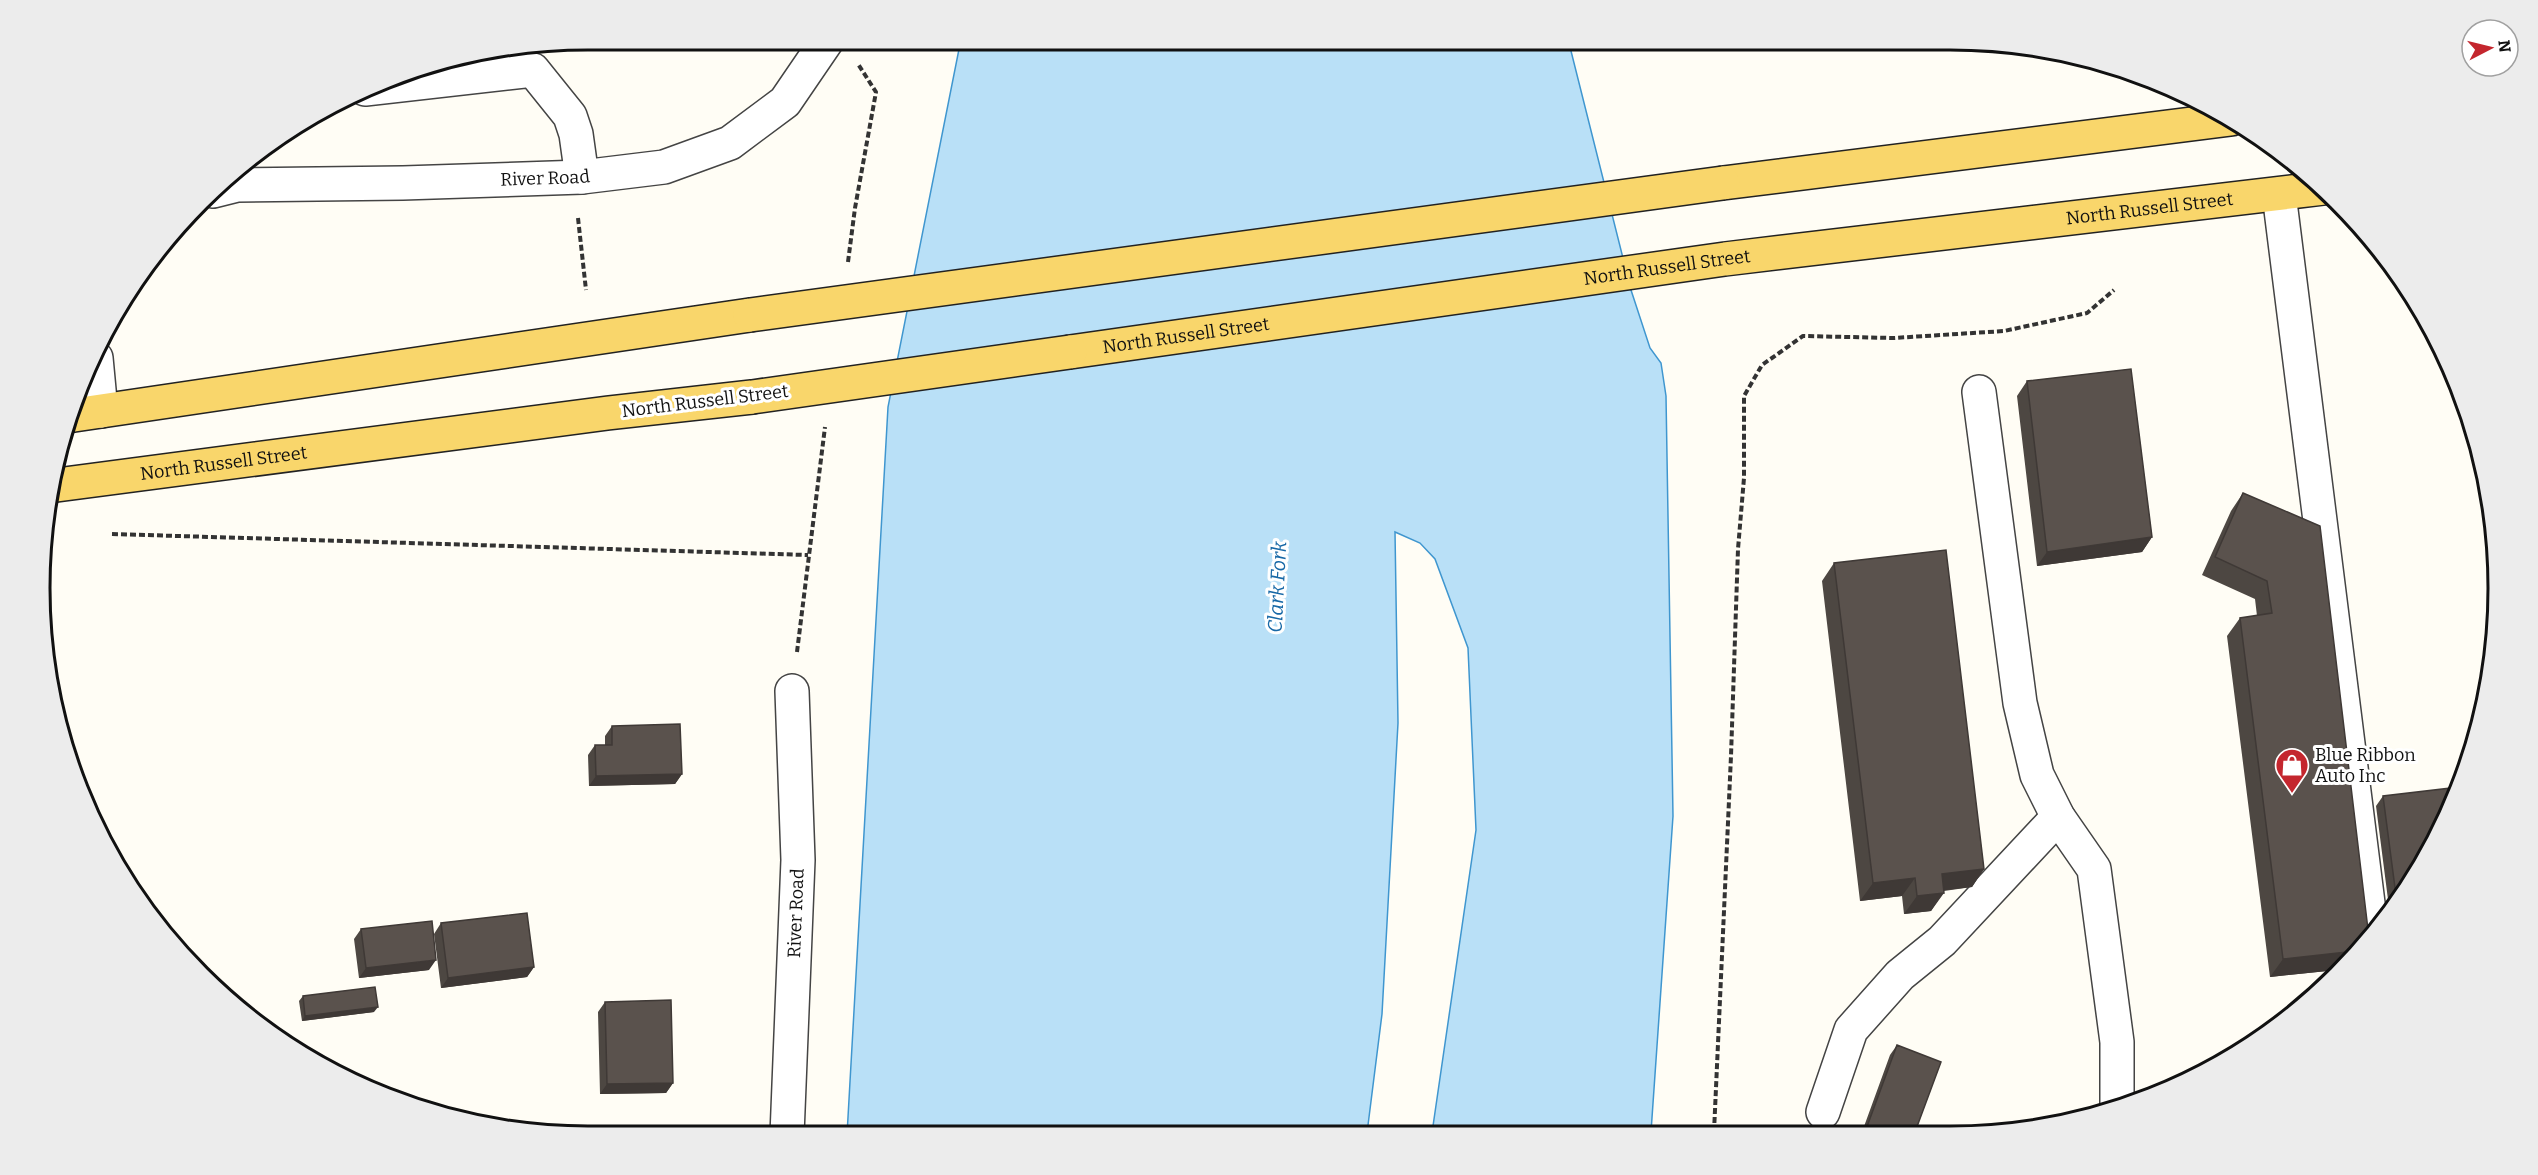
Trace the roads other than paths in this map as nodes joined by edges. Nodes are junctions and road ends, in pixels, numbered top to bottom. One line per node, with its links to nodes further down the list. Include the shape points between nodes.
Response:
1 (820, 50): 4 (street, River Road, via 785,102 730,143 664,167)
2 (394, 86): 4 (street, via 533,70 570,116)
3 (2218, 121): 10 (main road, bridge, via 1723,183 750,315)
4 (582, 177): 5 (street, River Road)
5 (229, 187)
6 (2312, 190): 7 (main road, North Russell Street)
7 (2279, 194): 11 (main road, North Russell Street, bridge, via 1725,259 752,397); 14 (street)
8 (94, 374): 10 (street)
9 (1979, 392): 13 (street, via 2020,703 2037,775)
10 (88, 413)
11 (60, 485)
12 (792, 691): 17 (street, River Road, via 798,860)
13 (2058, 817): 15 (street, via 2094,868 2117,1042); 16 (street, via 1942,941 1900,975 1851,1030)
14 (2370, 923)
15 (2117, 1099)
16 (1823, 1112)
17 (787, 1126)

